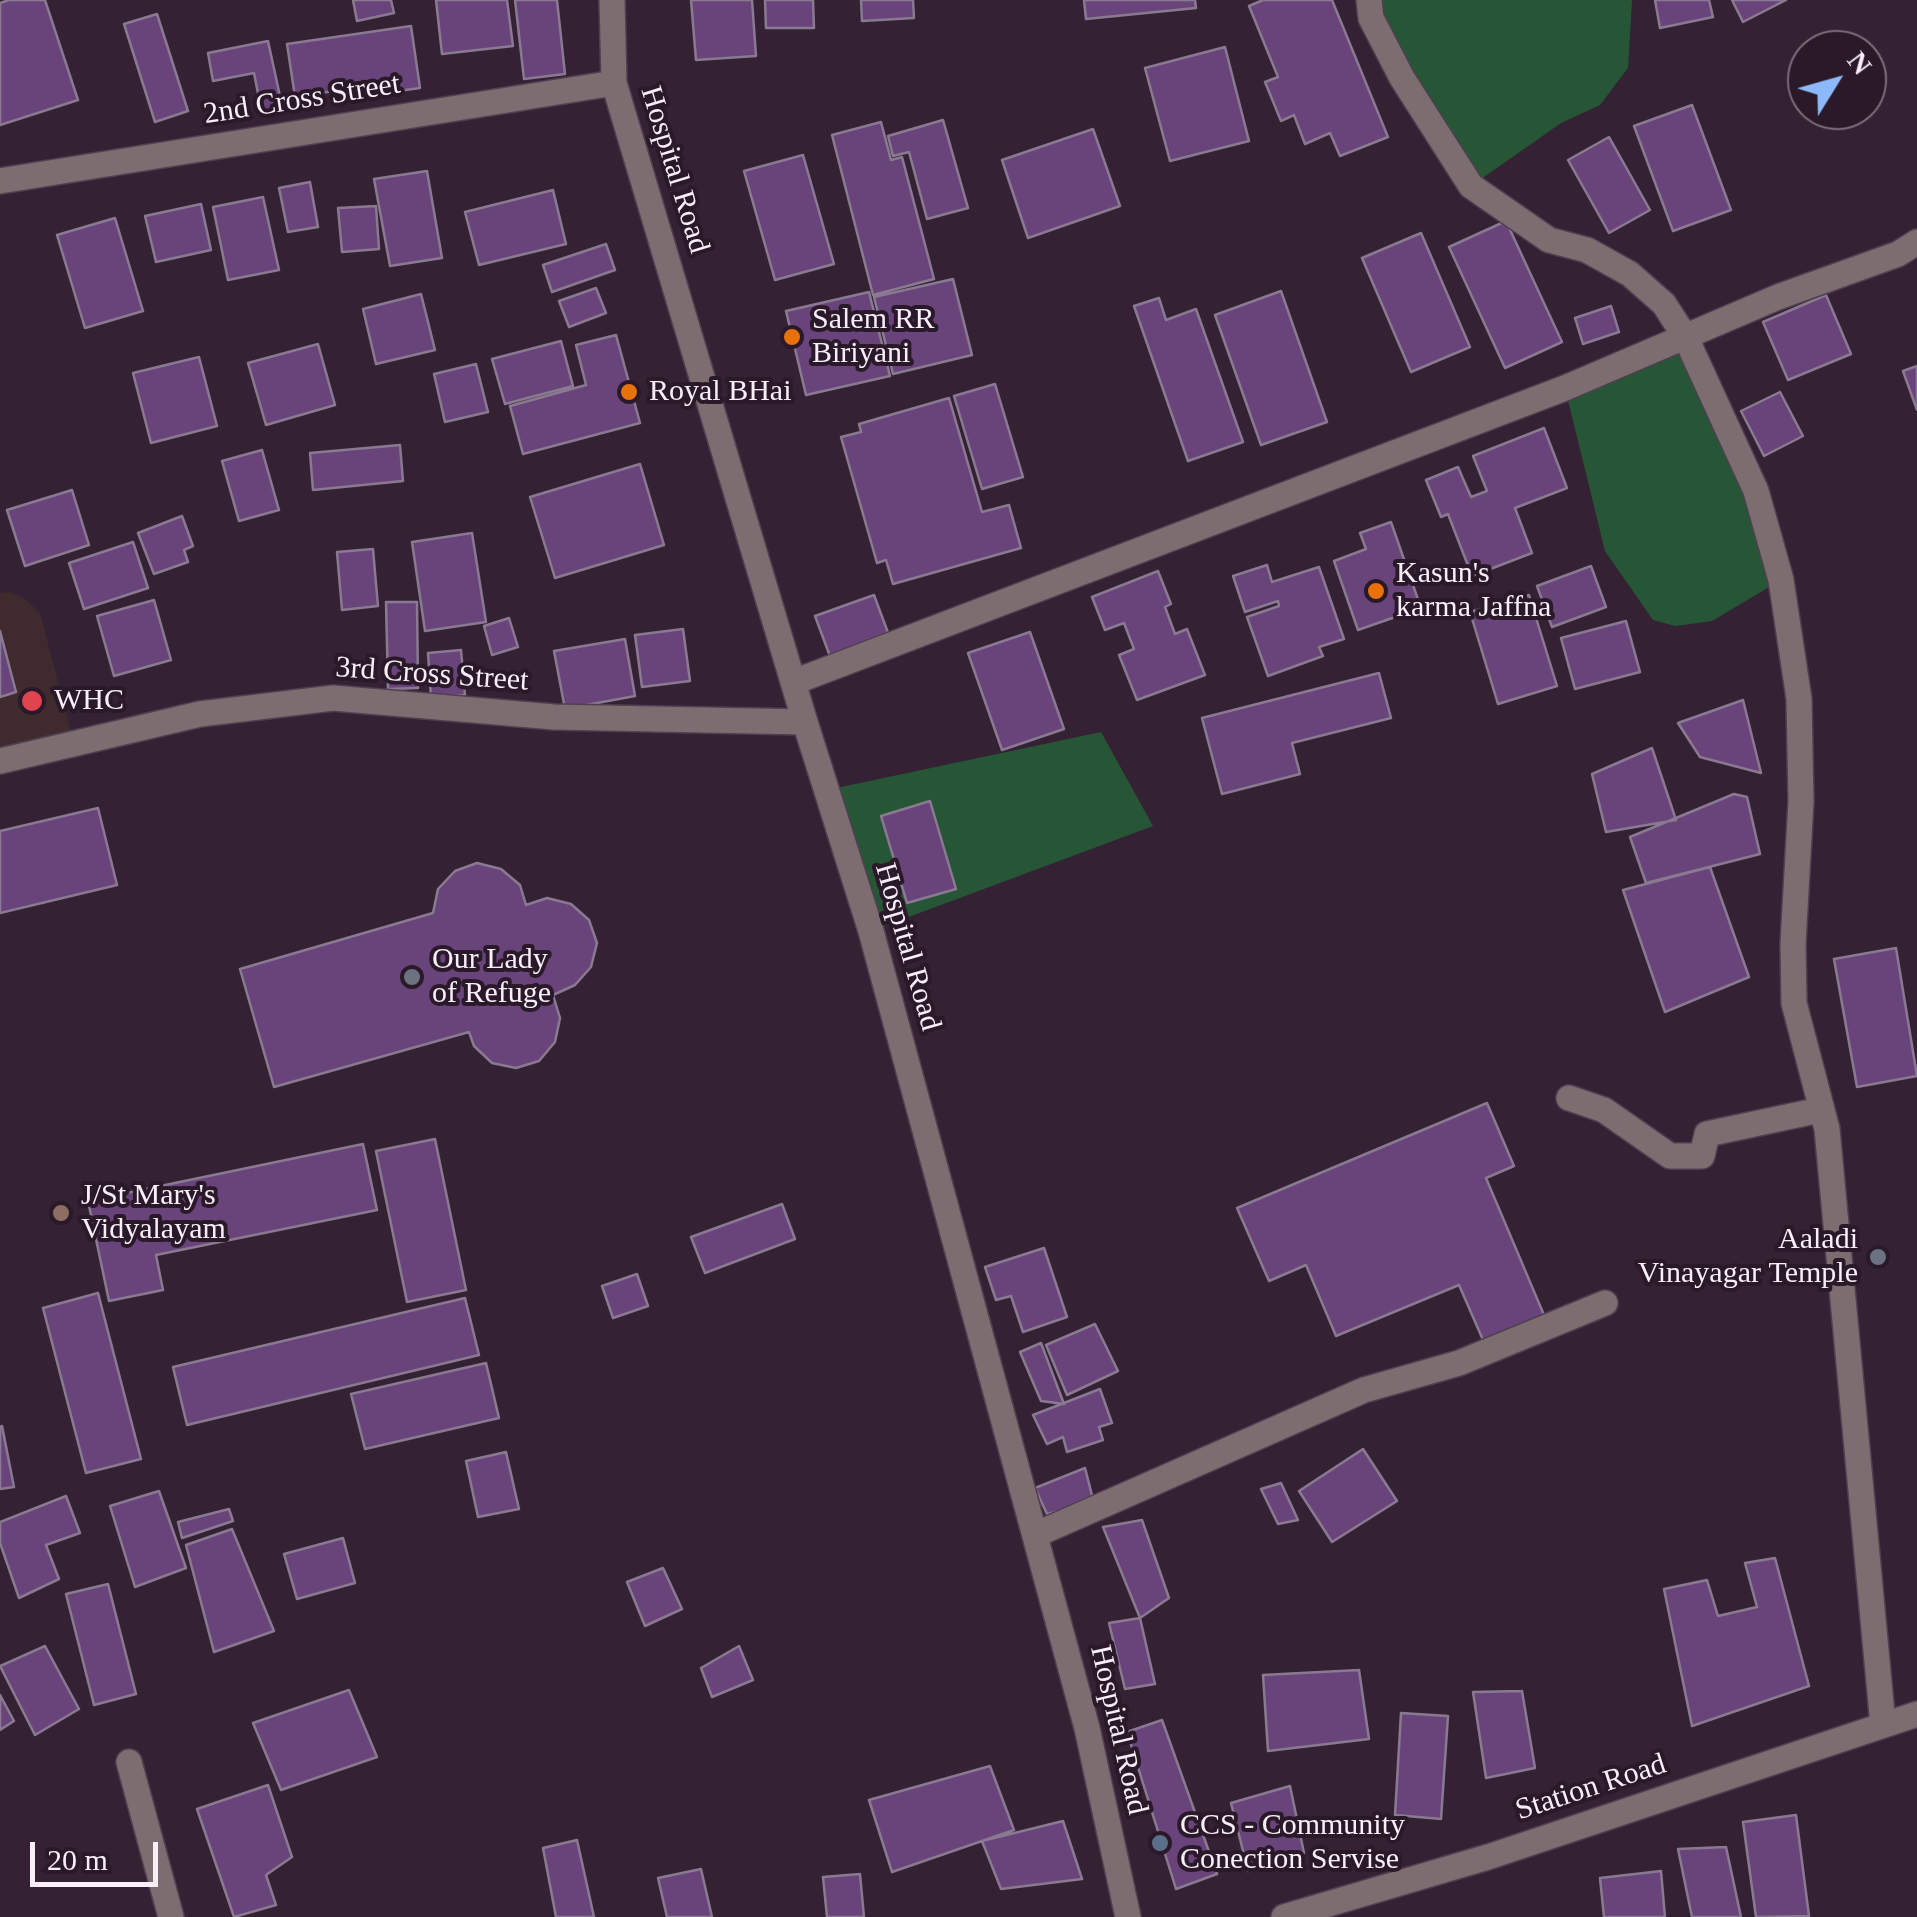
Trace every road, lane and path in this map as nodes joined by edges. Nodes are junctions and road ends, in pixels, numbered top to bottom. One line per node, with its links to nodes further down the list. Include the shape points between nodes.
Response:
1 (612, 0): 3 (street, Hospital Road)
2 (1370, 0): 6 (street, via 1402,78 1471,186 1549,240 1587,250 1630,274 1664,304)
3 (614, 83): 4 (street, 2nd Cross Street); 7 (street, Hospital Road)
4 (0, 181)
5 (1917, 242): 6 (street)
6 (1686, 338): 7 (street); 11 (street, via 1756,491 1781,580 1799,699 1794,1003)
7 (794, 682): 8 (street, Hospital Road)
8 (804, 722): 9 (street, 3rd Cross Street, via 554,717 333,698 200,714); 13 (street, Hospital Road, via 871,931)
9 (0, 762)
10 (1570, 1098): 11 (street, via 1604,1110 1670,1156 1702,1156 1706,1134)
11 (1820, 1110): 15 (street, via 1827,1129)
12 (1604, 1302): 13 (street, via 1458,1363 1364,1390)
13 (1035, 1535): 18 (street, Hospital Road)
14 (1917, 1714): 15 (street, Station Road)
15 (1883, 1725): 19 (street, Station Road, via 1488,1857)
16 (128, 1762): 17 (street)
17 (171, 1917)
18 (1128, 1917)
19 (1284, 1917)

